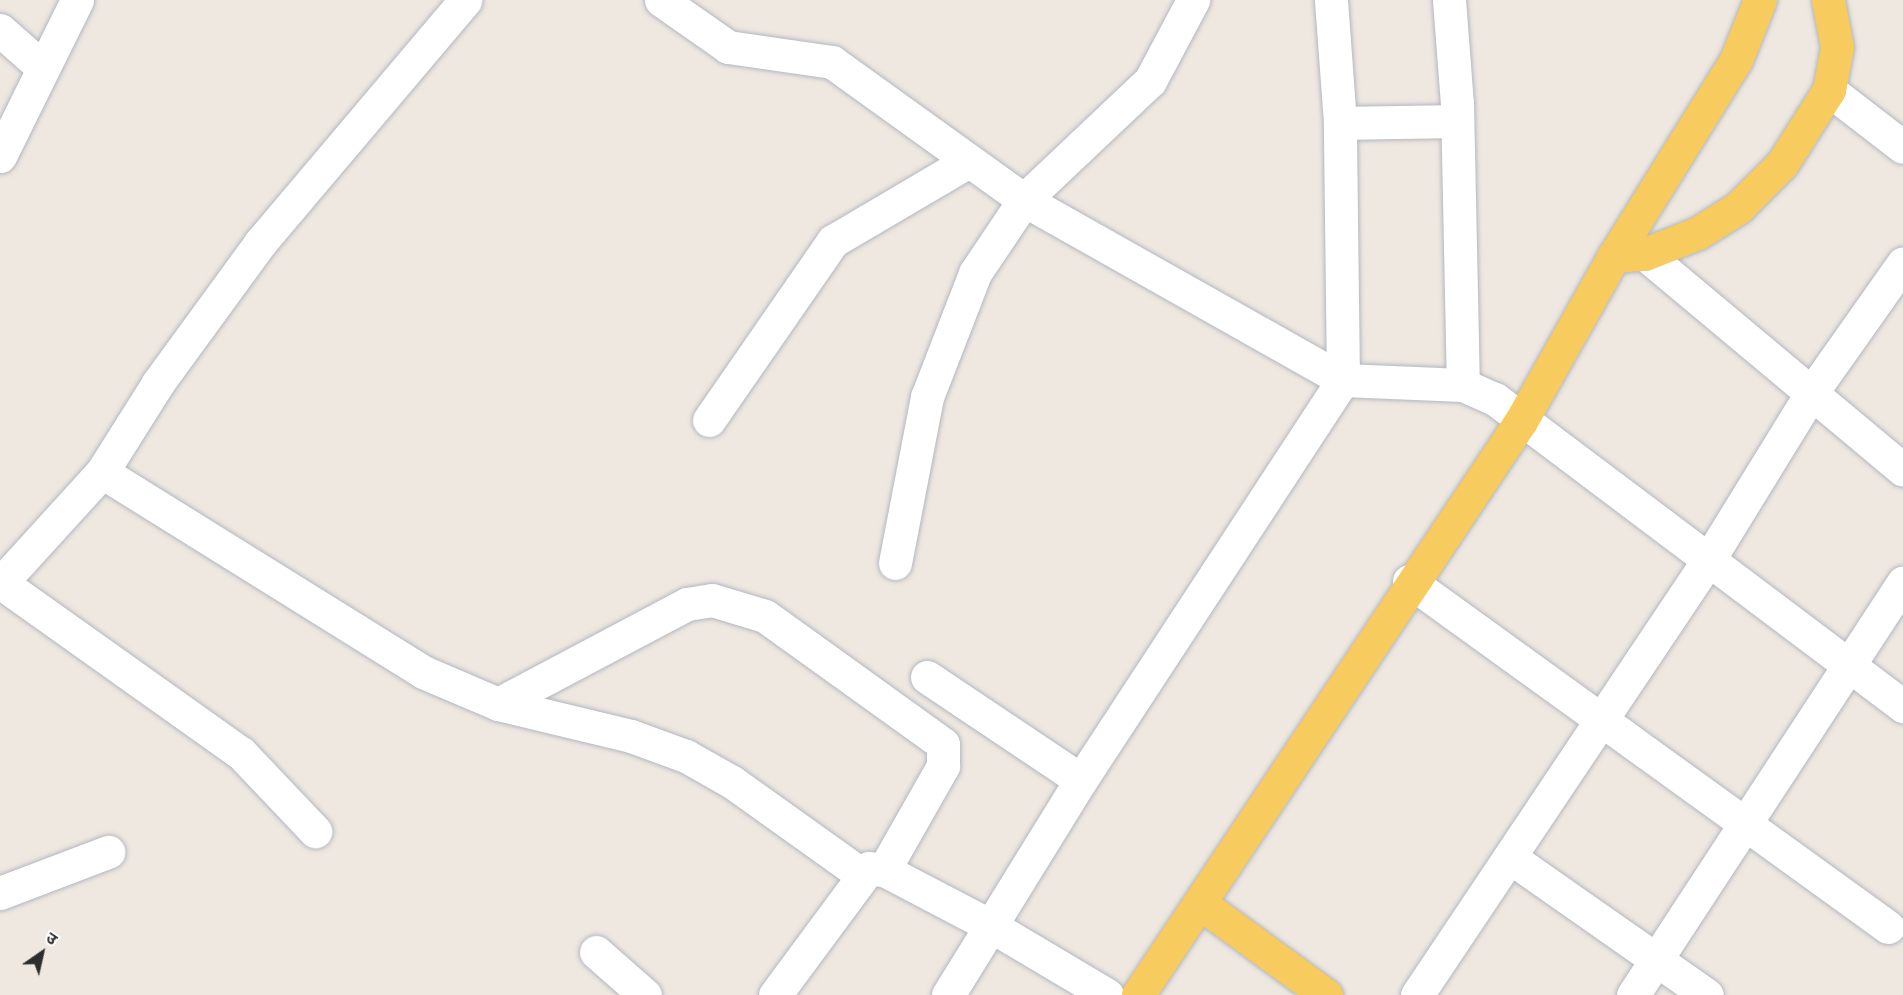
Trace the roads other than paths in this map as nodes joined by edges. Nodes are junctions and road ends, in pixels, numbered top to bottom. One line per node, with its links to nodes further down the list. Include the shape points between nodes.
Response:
1 (77, 0): 10 (street)
2 (465, 0): 26 (street, via 260,243 158,383)
3 (661, 0): 16 (street, via 728,47 797,52 832,62)
4 (1193, 0): 17 (street, via 1137,97)
5 (1331, 0): 13 (street)
6 (1449, 0): 12 (street)
7 (1760, 0): 18 (main road, via 1736,60)
8 (1828, 0): 11 (main road, via 1837,47)
9 (0, 30): 10 (street)
10 (41, 66): 15 (street)
11 (1829, 90): 14 (street); 18 (main road, via 1782,164 1738,208)
12 (1457, 121): 13 (street); 21 (street)
13 (1340, 123): 20 (street)
14 (1903, 147)
15 (0, 156)
16 (967, 162): 17 (street); 23 (street, via 833,241)
17 (1024, 200): 20 (street); 28 (street, via 975,273 927,397)
18 (1629, 255): 22 (street); 24 (main road)
19 (1902, 269): 22 (street)
20 (1343, 380): 21 (street); 37 (street)
21 (1463, 385): 24 (street, via 1495,399)
22 (1810, 395): 25 (street); 27 (street)
23 (709, 420)
24 (1521, 421): 27 (street); 29 (main road)
25 (1903, 470)
26 (102, 472): 31 (street); 34 (street, via 374,646)
27 (1711, 556): 32 (street); 36 (street)
28 (894, 563)
29 (1409, 581): 36 (street); 44 (main road)
30 (1903, 582): 32 (street)
31 (0, 583): 39 (street, via 241,753)
32 (1850, 667): 35 (street); 38 (street)
33 (927, 677): 37 (street)
34 (498, 704): 42 (street, via 630,736 686,756); 42 (street, via 687,604 712,600 765,616 943,744 944,766)
35 (1903, 706)
36 (1598, 720): 38 (street); 41 (street)
37 (1081, 780): 45 (street)
38 (1746, 824): 46 (street); 48 (street)
39 (315, 831)
40 (108, 852): 43 (street)
41 (1511, 858): 48 (street); 55 (street)
42 (873, 872): 45 (street); 50 (street)
43 (0, 893)
44 (1201, 904): 53 (main road); 54 (main road)
45 (990, 926): 51 (street); 52 (street)
46 (1888, 927)
47 (596, 952): 49 (street)
48 (1656, 960): 56 (street); 57 (street)
49 (645, 995)
50 (775, 995)
51 (948, 995)
52 (1107, 995)
53 (1138, 995)
54 (1326, 995)
55 (1417, 995)
56 (1633, 995)
57 (1707, 995)

